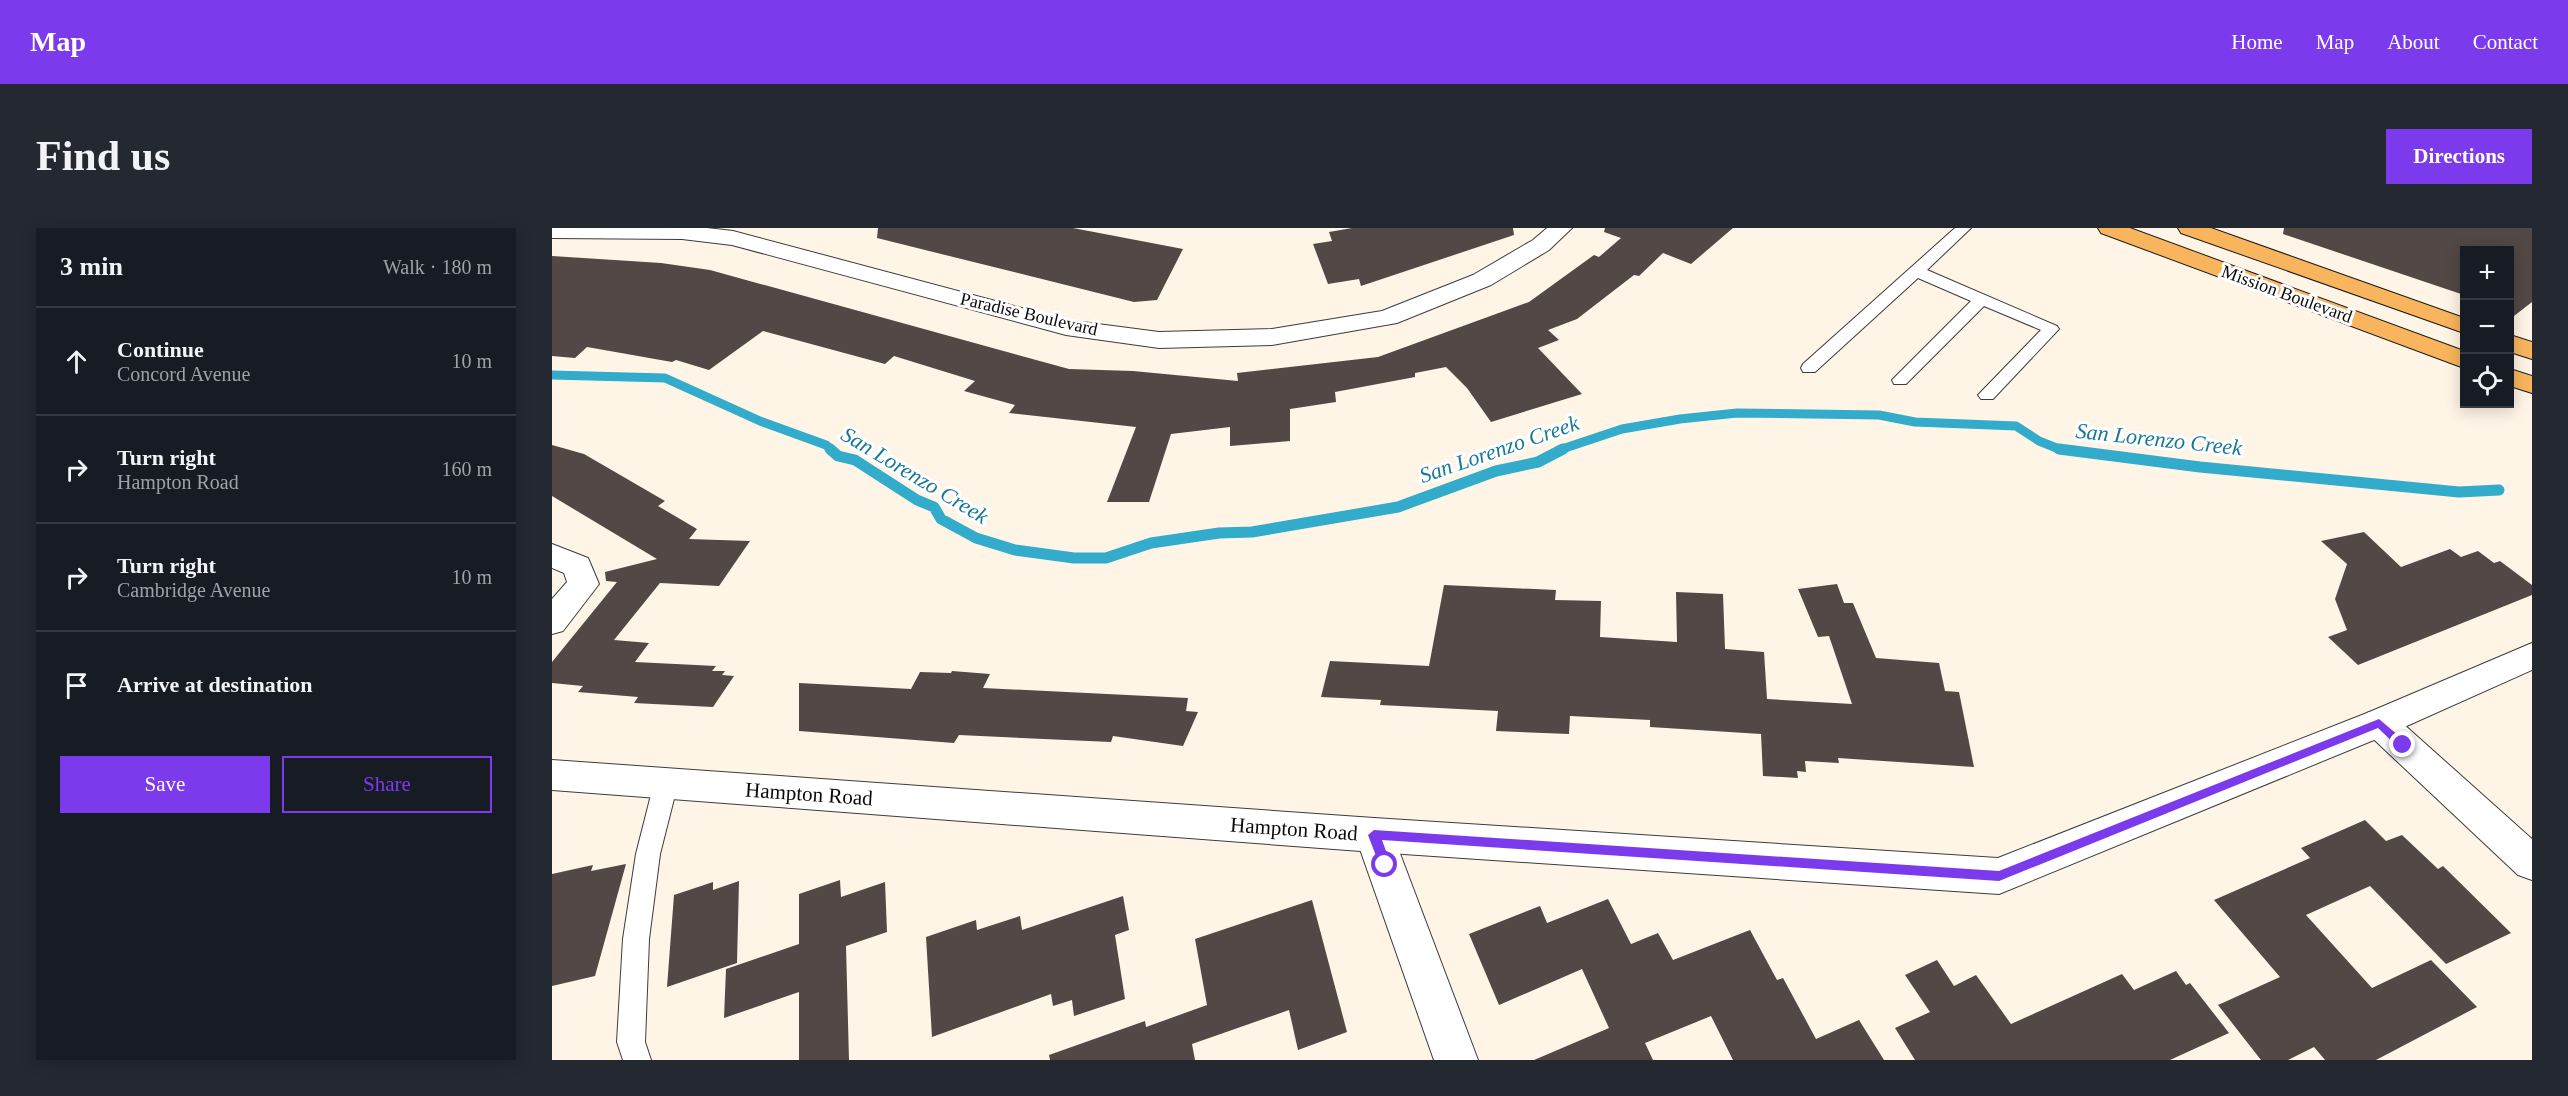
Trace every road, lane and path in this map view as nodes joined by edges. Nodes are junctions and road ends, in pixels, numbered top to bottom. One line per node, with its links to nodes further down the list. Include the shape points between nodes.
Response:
1 (1561, 228): 5 (street, Paradise Boulevard, via 1541,245 1482,280 1388,318 1272,337 1159,340 1066,327 733,238)
2 (1964, 228): 7 (lane)
3 (2109, 228): 12 (main road, Mission Boulevard)
4 (2189, 228): 9 (main road, Mission Boulevard)
5 (684, 230): 6 (street, Paradise Boulevard)
6 (552, 231)
7 (1916, 271): 8 (lane); 13 (lane)
8 (1982, 299): 15 (lane); 17 (lane, via 2050,329)
9 (2460, 325)
10 (2514, 344): 11 (main road)
11 (2532, 351)
12 (2460, 359)
13 (1809, 368)
14 (2514, 379): 16 (main road)
15 (1900, 380)
16 (2532, 386)
17 (1987, 395)
18 (552, 555): 19 (street, via 577,566 583,584)
19 (552, 622)
20 (2532, 656): 21 (street, Hampton Road)
21 (2379, 723): 24 (street, Hampton Road, via 1999,876); 25 (street)
22 (552, 775): 23 (street, Hampton Road)
23 (666, 783): 24 (street, Hampton Road); 26 (lane, via 648,854 636,939 631,1042)
24 (1374, 835): 27 (street)
25 (2532, 863)
26 (637, 1060)
27 (1456, 1060)

